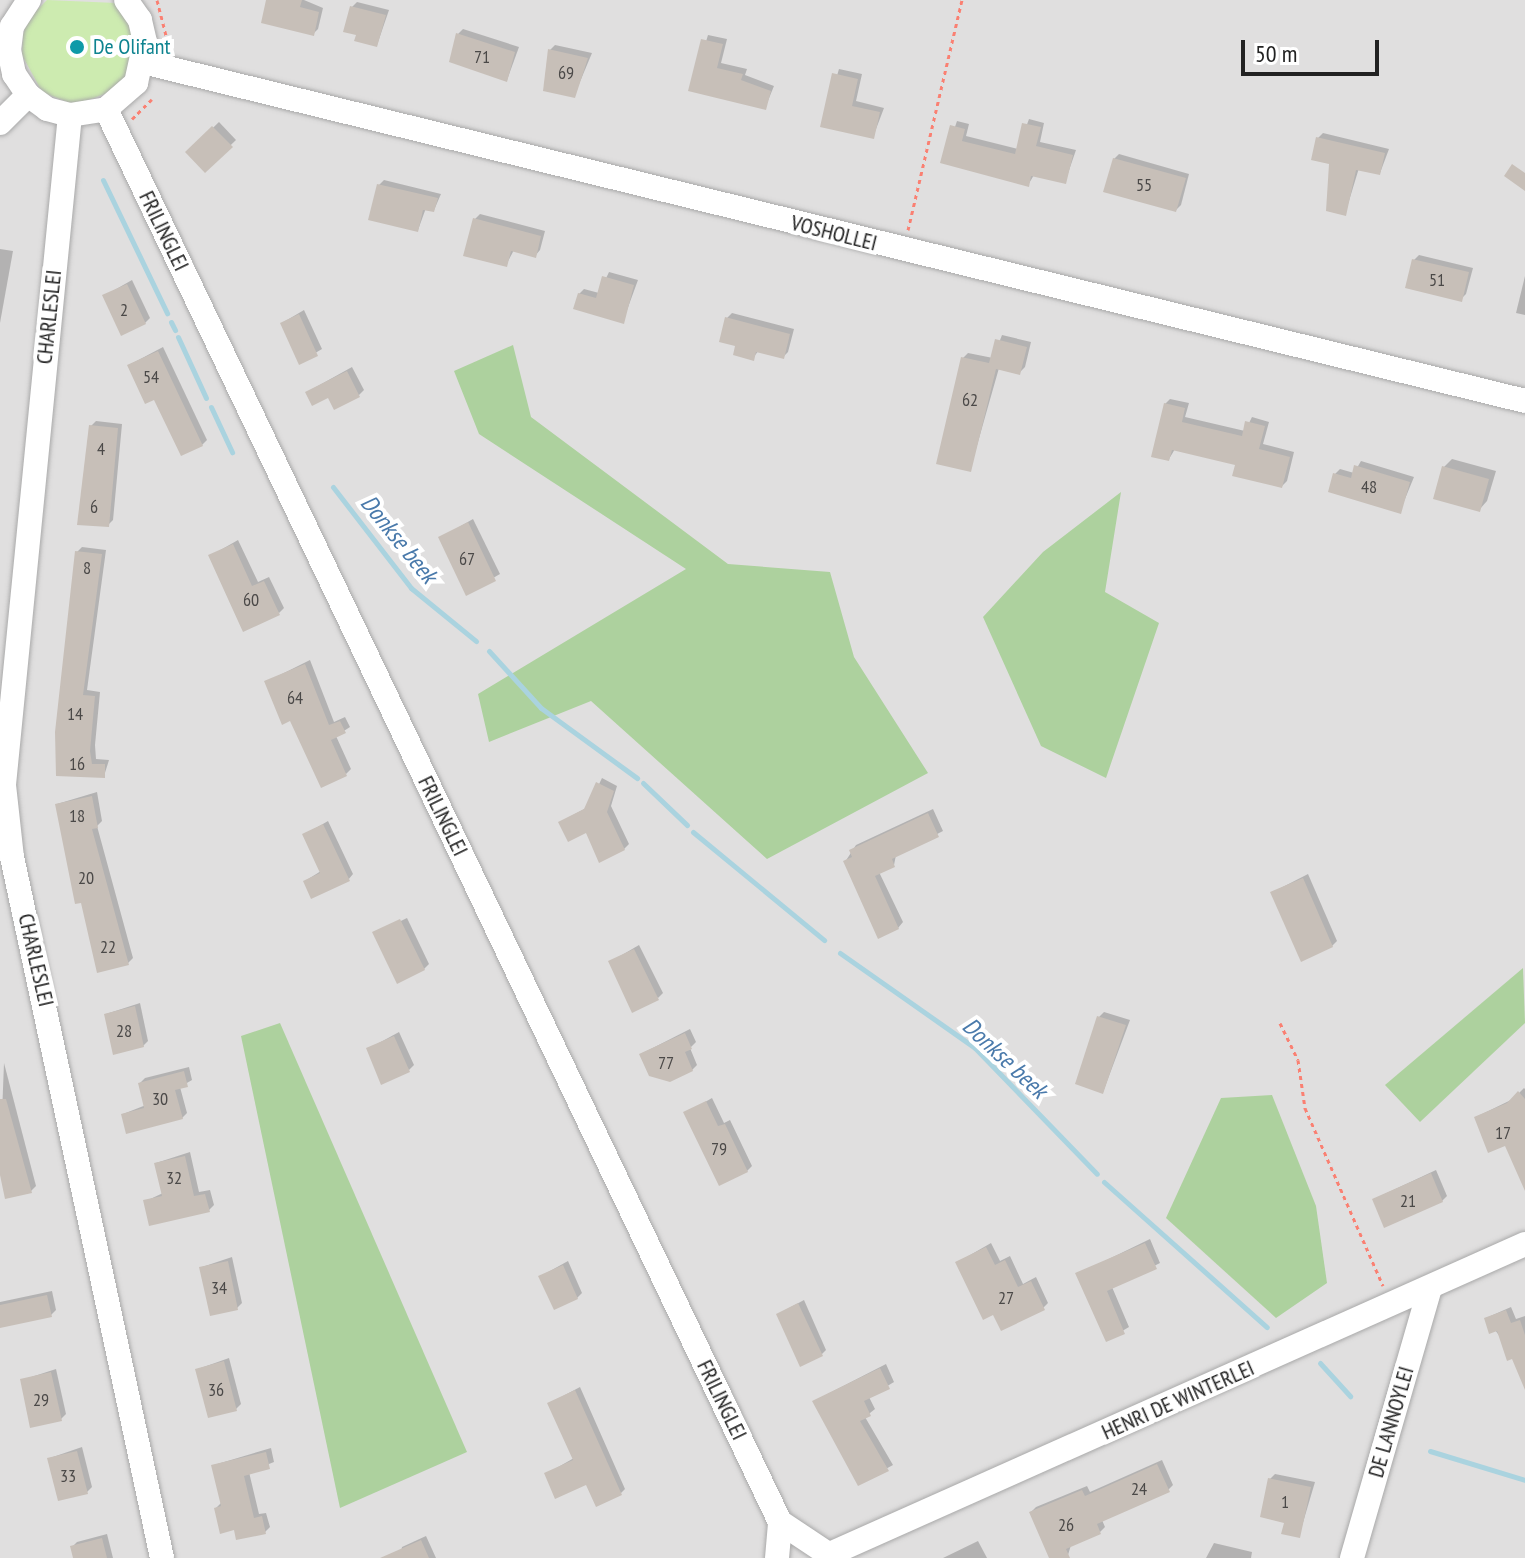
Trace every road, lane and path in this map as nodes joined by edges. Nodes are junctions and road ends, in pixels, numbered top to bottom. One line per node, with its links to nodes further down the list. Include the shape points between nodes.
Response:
1 (127, 0): 4 (street, via 140,20)
2 (962, 0): 9 (path)
3 (24, 1): 5 (street, via 12,26 9,50 14,74)
4 (143, 62): 6 (street, via 136,83); 9 (street, VOSHOLLEI)
5 (28, 95): 7 (street); 8 (street)
6 (106, 109): 7 (street); 17 (street, FRILINGLEI)
7 (70, 115): 11 (street, CHARLESLEI)
8 (0, 123)
9 (903, 250): 10 (street, VOSHOLLEI)
10 (1525, 401)
11 (11, 578): 12 (street, CHARLESLEI)
12 (6, 862): 19 (street, CHARLESLEI)
13 (1280, 1023): 16 (path, via 1298,1060 1305,1108)
14 (1525, 1244): 15 (street, HENRI DE WINTERLEI)
15 (1430, 1287): 16 (street, HENRI DE WINTERLEI); 21 (street, DE LANNOYLEI)
16 (1391, 1304): 18 (street, HENRI DE WINTERLEI)
17 (780, 1522): 18 (street); 20 (street)
18 (832, 1556)
19 (162, 1558)
20 (777, 1558)
21 (1352, 1558)

